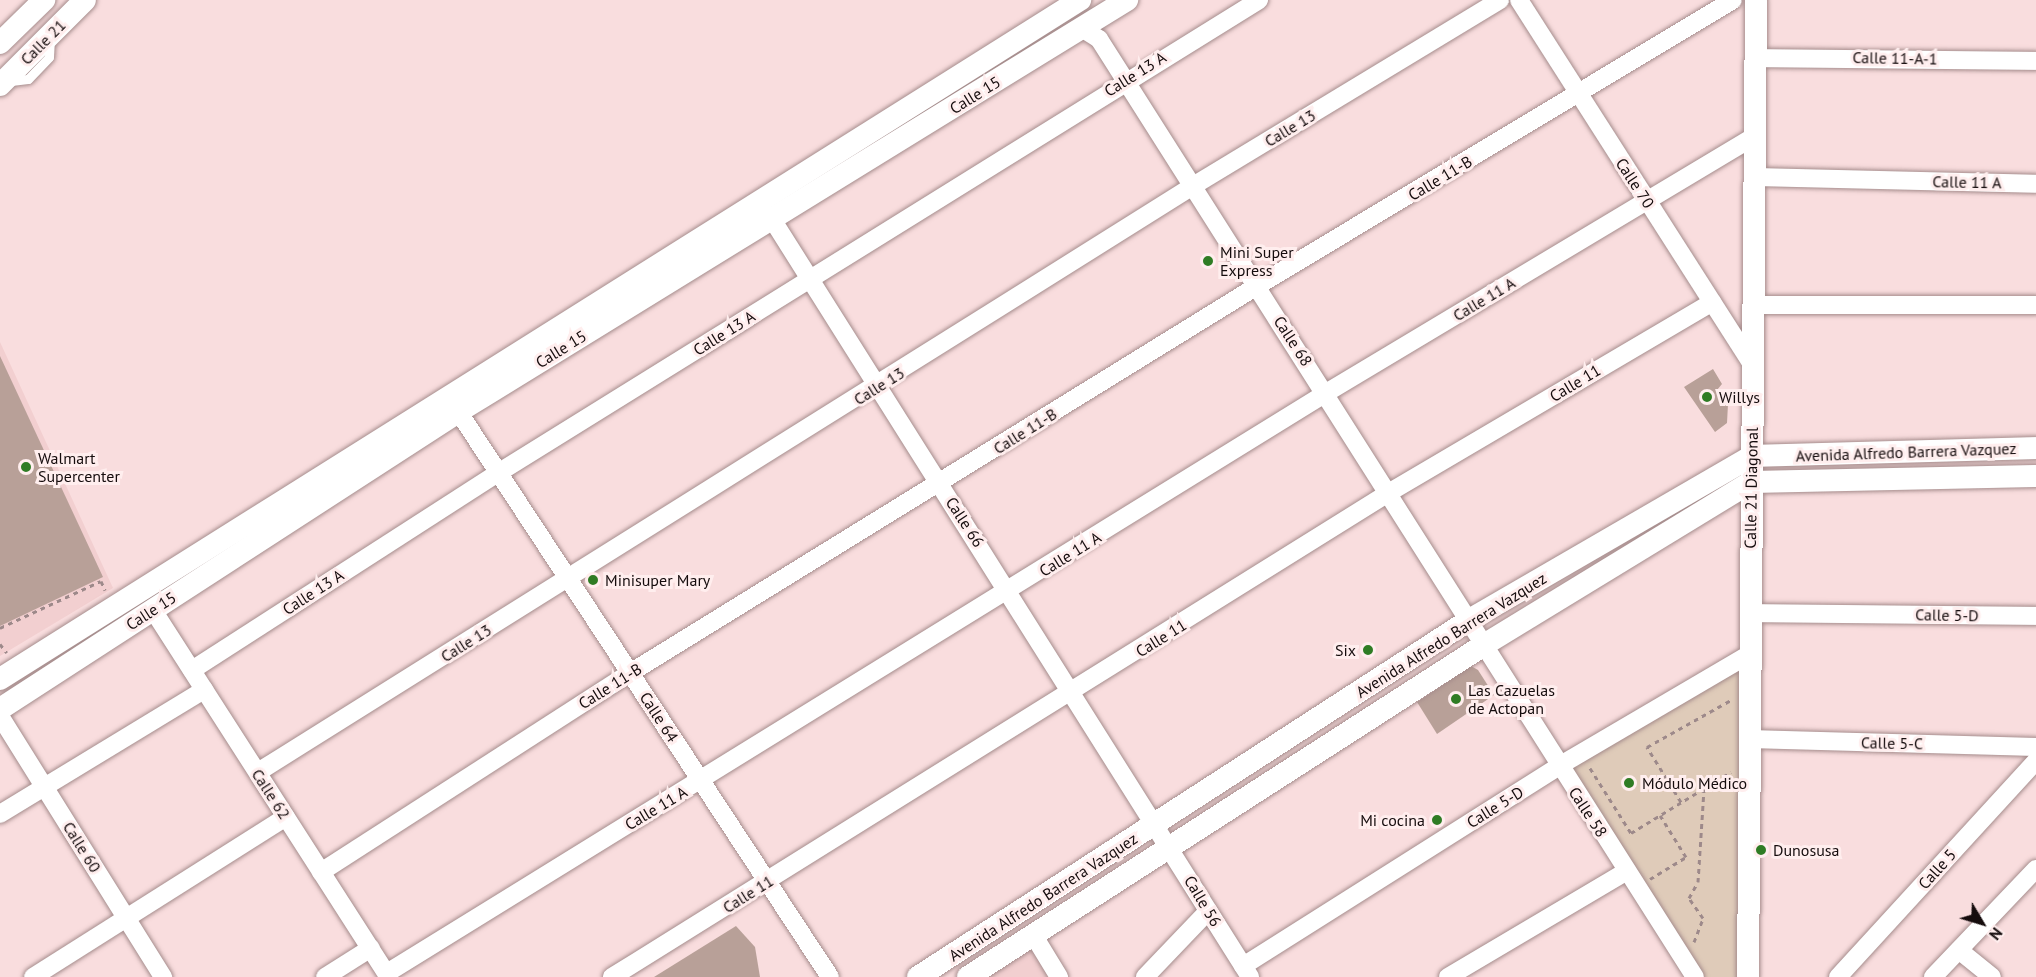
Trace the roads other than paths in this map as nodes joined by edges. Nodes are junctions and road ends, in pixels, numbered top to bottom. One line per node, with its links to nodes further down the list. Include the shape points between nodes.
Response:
1 (44, 0): 11 (street, Calle 21)
2 (86, 0): 15 (street, Calle 21)
3 (1127, 0): 10 (street, Calle 15)
4 (1259, 0): 14 (street, Calle 13 A)
5 (1500, 0): 20 (street, Calle 13)
6 (1519, 0): 16 (street, Calle 70)
7 (1733, 0): 16 (street, Calle 11-B)
8 (1756, 0): 12 (street, Calle 21 Diagonal)
9 (1066, 3): 10 (street); 31 (street, Calle 15)
10 (1093, 22): 14 (street, Calle 68); 22 (street, Calle 15)
11 (0, 43)
12 (1755, 58): 13 (street, Calle 11-A-1); 17 (street, Calle 21 Diagonal)
13 (2036, 61)
14 (1125, 80): 20 (street, Calle 68); 23 (street, Calle 13 A)
15 (2, 83)
16 (1580, 96): 21 (street, Calle 70); 24 (street, Calle 11-B)
17 (1755, 136): 18 (street, Calle 21 Diagonal); 21 (street, Calle 11 A)
18 (1754, 177): 19 (street, Calle 11 A); 26 (street, Calle 21 Diagonal)
19 (2036, 184)
20 (1193, 186): 24 (street, Calle 68); 29 (street, Calle 13)
21 (1648, 202): 25 (street, Calle 70); 30 (street, Calle 11 A)
22 (772, 219): 23 (street, Calle 66); 31 (street, Calle 15)
23 (811, 280): 29 (street, Calle 66); 34 (street, Calle 13 A)
24 (1257, 286): 30 (street, Calle 68); 37 (street, Calle 11-B)
25 (1712, 302): 28 (street, Calle 70); 38 (street, Calle 11)
26 (1753, 305): 27 (street); 28 (street, Calle 21 Diagonal)
27 (2036, 305)
28 (1752, 365): 33 (street, Calle 21 Diagonal)
29 (879, 387): 37 (street, Calle 66); 39 (street, Calle 13)
30 (1326, 393): 38 (street, Calle 68); 40 (street, Calle 11 A)
31 (453, 405): 34 (street, Calle 64); 41 (street, Calle 15); 49 (street, Calle 15)
32 (2036, 448): 33 (street, Avenida Alfredo Barrera Vazquez)
33 (1752, 456): 36 (street, Calle 21 Diagonal); 44 (street, Avenida Alfredo Barrera Vazquez)
34 (498, 473): 39 (street, Calle 64); 47 (street, Calle 13 A)
35 (2036, 476): 36 (street, Avenida Alfredo Barrera Vazquez)
36 (1751, 482): 42 (street, Calle 21 Diagonal); 45 (street, Avenida Alfredo Barrera Vazquez)
37 (941, 484): 40 (street, Calle 66); 48 (street, Calle 11-B)
38 (1390, 492): 44 (street, Calle 68); 51 (street, Calle 11)
39 (568, 579): 48 (street, Calle 64); 58 (street, Calle 13)
40 (1010, 592): 51 (street, Calle 66); 59 (street, Calle 11 A)
41 (153, 610): 47 (street, Calle 62); 52 (street, Calle 15)
42 (1750, 613): 43 (street, Calle 5-D); 46 (street, Calle 21 Diagonal)
43 (2036, 616)
44 (1471, 619): 45 (street, Calle 68); 63 (street, Avenida Alfredo Barrera Vazquez)
45 (1484, 645): 57 (street, Calle 58); 64 (street, Avenida Alfredo Barrera Vazquez)
46 (1750, 654): 54 (street, Calle 21 Diagonal); 57 (street, Calle 5-D)
47 (192, 670): 50 (street, Calle 62)
48 (630, 673): 59 (street, Calle 64); 67 (street, Calle 11-B)
49 (0, 679)
50 (204, 690): 58 (street, Calle 62); 60 (street)
51 (1074, 693): 63 (street, Calle 66); 68 (street, Calle 11)
52 (0, 709)
53 (0, 717): 60 (street, Calle 60)
54 (1749, 740): 55 (street, Calle 5-C); 87 (street, Calle 21 Diagonal)
55 (2036, 747)
56 (2036, 761): 88 (street, Calle 5)
57 (1559, 766): 66 (street, Calle 58); 74 (street, Calle 5-D)
58 (258, 772): 62 (street, Calle 62)
59 (701, 781): 68 (street, Calle 64); 76 (street, Calle 11 A)
60 (44, 786): 61 (street); 70 (street, Calle 60)
61 (0, 814)
62 (286, 817): 67 (street, Calle 62); 70 (street)
63 (1158, 824): 64 (street, Calle 56); 82 (street, Avenida Alfredo Barrera Vazquez)
64 (1172, 849): 69 (street, Calle 56); 71 (street, Avenida Alfredo Barrera Vazquez)
65 (2036, 869): 73 (street)
66 (1626, 871): 75 (street, Calle 58); 86 (street)
67 (321, 872): 72 (street, Calle 62)
68 (767, 882): 80 (street, Calle 11); 81 (street, Calle 64)
69 (1208, 911): 74 (street, Calle 56); 85 (street)
70 (127, 918): 77 (street); 78 (street, Calle 60)
71 (1034, 936): 83 (street, Avenida Alfredo Barrera Vazquez); 84 (street)
72 (371, 948): 76 (street, Calle 62); 79 (street)
73 (1960, 951): 89 (street); 90 (street)
74 (1246, 971)
75 (1690, 973)
76 (388, 975)
77 (33, 977)
78 (163, 977)
79 (325, 977)
80 (612, 977)
81 (830, 977)
82 (918, 977)
83 (969, 977)
84 (1059, 977)
85 (1145, 977)
86 (1448, 977)
87 (1748, 977)
88 (1838, 977)
89 (1933, 977)
90 (1992, 977)

